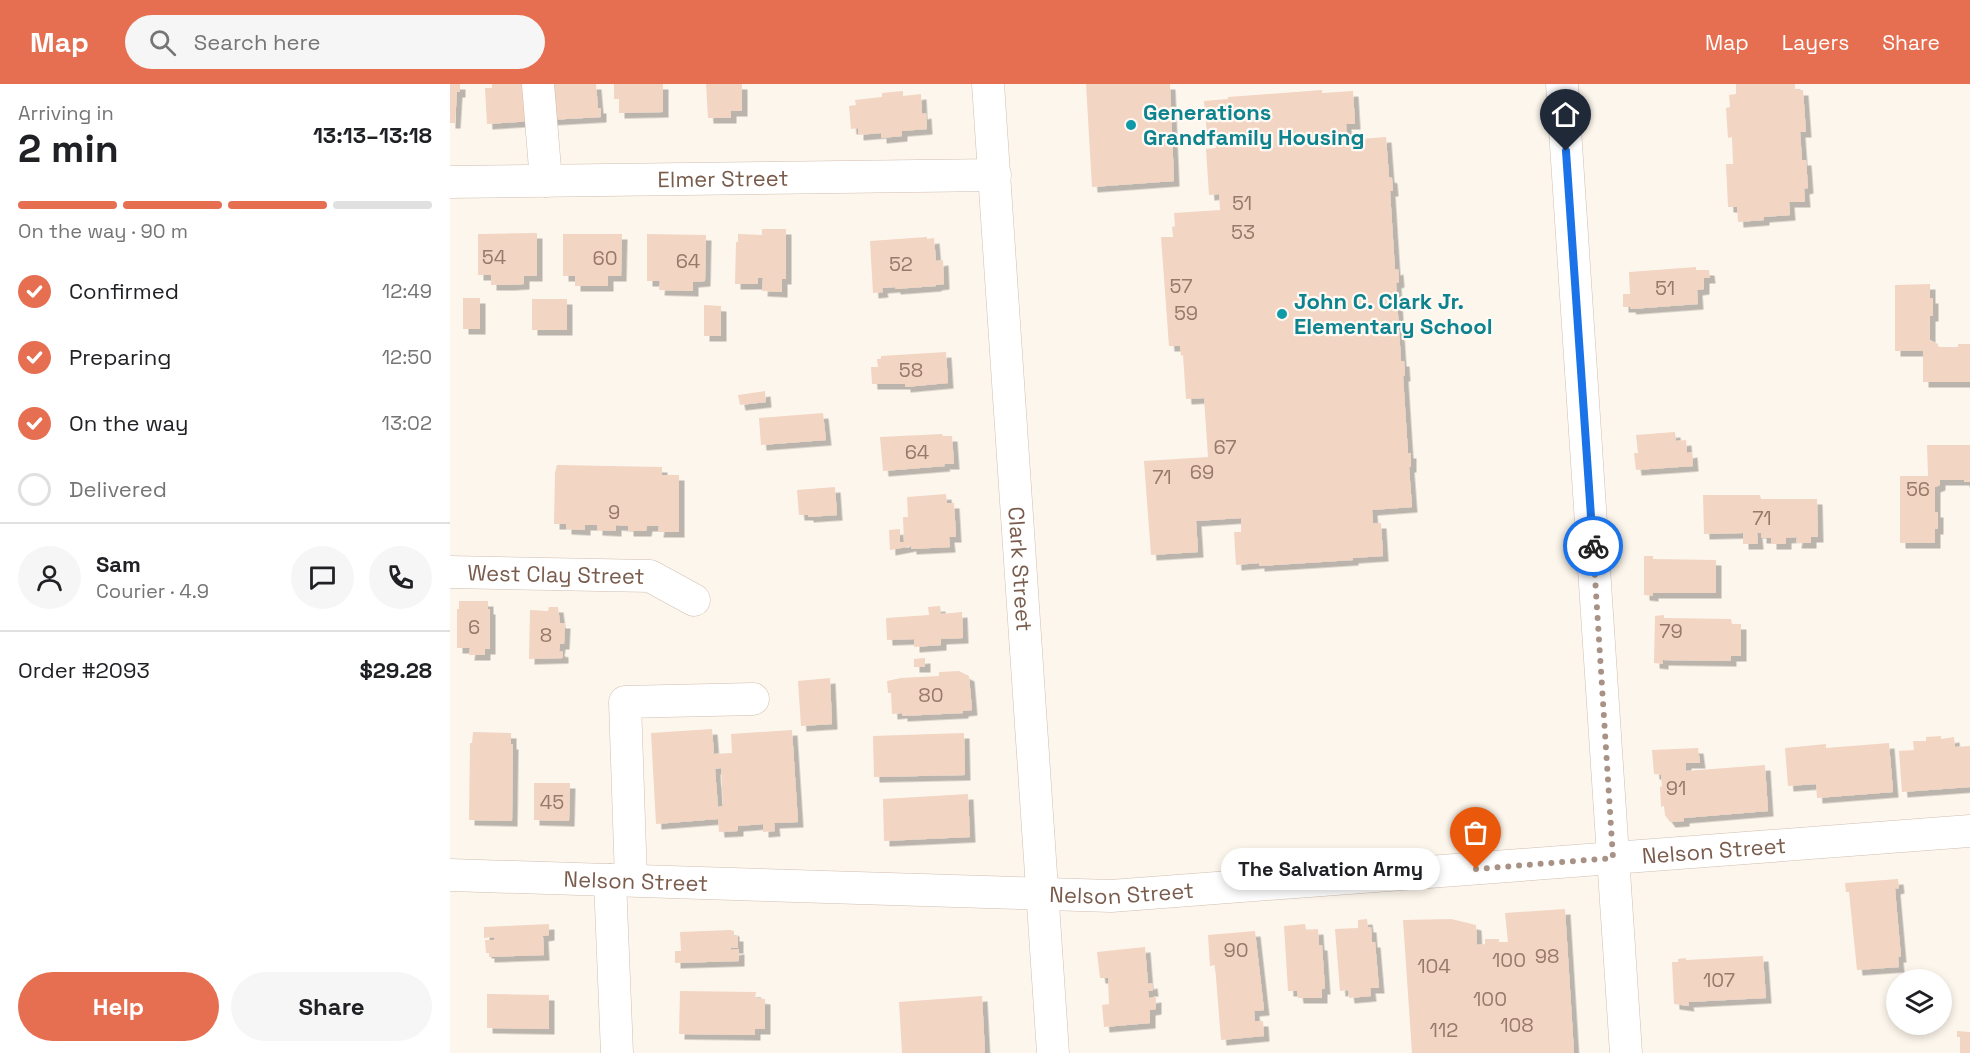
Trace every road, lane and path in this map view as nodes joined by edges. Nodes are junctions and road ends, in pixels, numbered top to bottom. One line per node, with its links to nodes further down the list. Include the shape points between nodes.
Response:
1 (538, 84): 5 (street)
2 (988, 84): 4 (street, Clark Street)
3 (1562, 84): 11 (street)
4 (995, 175): 5 (street, Elmer Street); 14 (street, Clark Street)
5 (546, 181): 6 (street, Elmer Street)
6 (450, 182)
7 (450, 572): 8 (street, West Clay Street, via 650,576)
8 (693, 600)
9 (753, 699): 13 (street, via 625,702)
10 (1970, 831): 11 (street, Nelson Street)
11 (1613, 858): 14 (street, Nelson Street, via 1111,896); 17 (street)
12 (450, 875): 13 (street, Nelson Street)
13 (621, 880): 14 (street, Nelson Street); 15 (street)
14 (1041, 893): 16 (street, Clark Street)
15 (617, 1053)
16 (1053, 1053)
17 (1626, 1053)

